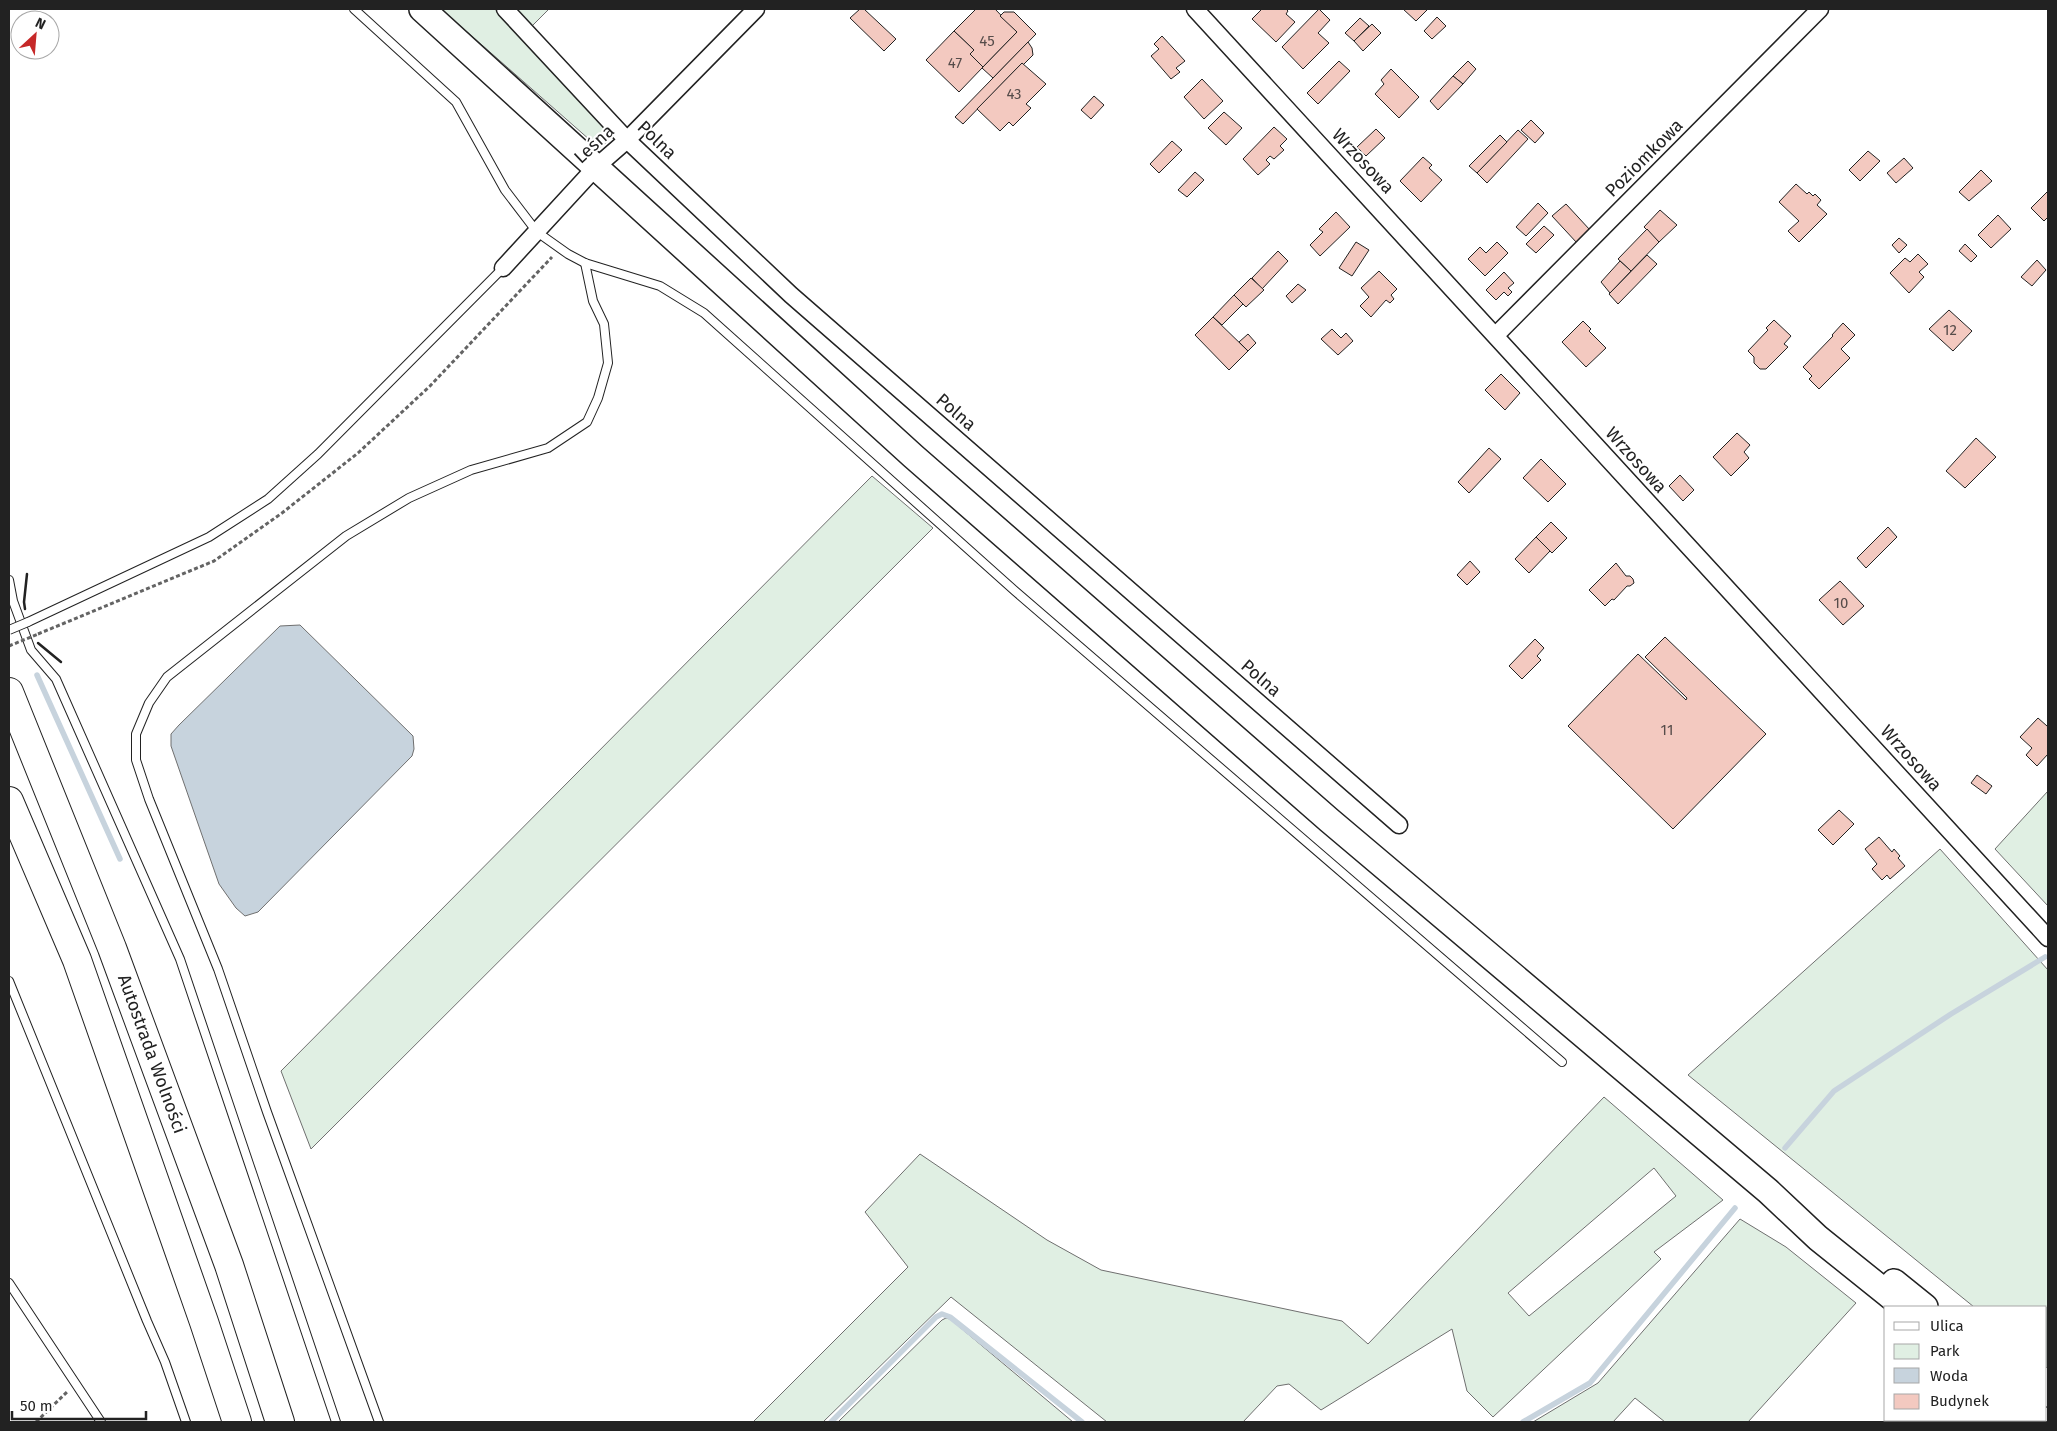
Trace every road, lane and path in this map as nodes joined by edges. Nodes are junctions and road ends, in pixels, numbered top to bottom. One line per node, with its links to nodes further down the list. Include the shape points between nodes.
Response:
1 (354, 9): 9 (lane, via 456,102 505,190)
2 (422, 9): 8 (main road)
3 (505, 9): 7 (street, Polna)
4 (756, 9): 7 (street, Leśna)
5 (1195, 9): 12 (street, Wrzosowa)
6 (1820, 9): 12 (street, Poziomkowa)
7 (627, 140): 8 (street, Leśna); 19 (street, Polna, via 791,295)
8 (596, 167): 9 (street, Leśna); 23 (main road, via 921,462 1329,820)
9 (537, 232): 10 (lane); 11 (street, Leśna)
10 (585, 263): 22 (lane, via 660,286 704,313 1015,591); 34 (lane, via 593,301 604,324 608,363 598,398 586,422 548,448 470,470 408,498 346,536 167,676 149,703 136,734 136,760 149,799 218,969)
11 (504, 268): 14 (lane, bridge, via 318,454 268,499 209,537)
12 (1496, 335): 20 (street, Wrzosowa)
13 (9, 580): 33 (lane, via 13,601 32,650 56,679 180,959)
14 (9, 630)
15 (38, 634): 16 (path, bridge)
16 (9, 646)
17 (9, 692): 32 (highway, Autostrada Wolności, via 112,948 229,1265)
18 (9, 801): 31 (highway, via 78,960)
19 (1399, 825)
20 (2048, 938)
21 (9, 981): 30 (lane, via 165,1362)
22 (1562, 1062)
23 (1768, 1191): 25 (main road, via 1818,1238); 26 (main road, via 1868,1260)
24 (9, 1283): 27 (lane)
25 (1903, 1306)
26 (1924, 1306)
27 (76, 1383): 28 (path); 29 (lane)
28 (36, 1422)
29 (101, 1422)
30 (186, 1422)
31 (238, 1422)
32 (280, 1422)
33 (336, 1422)
34 (379, 1422)

